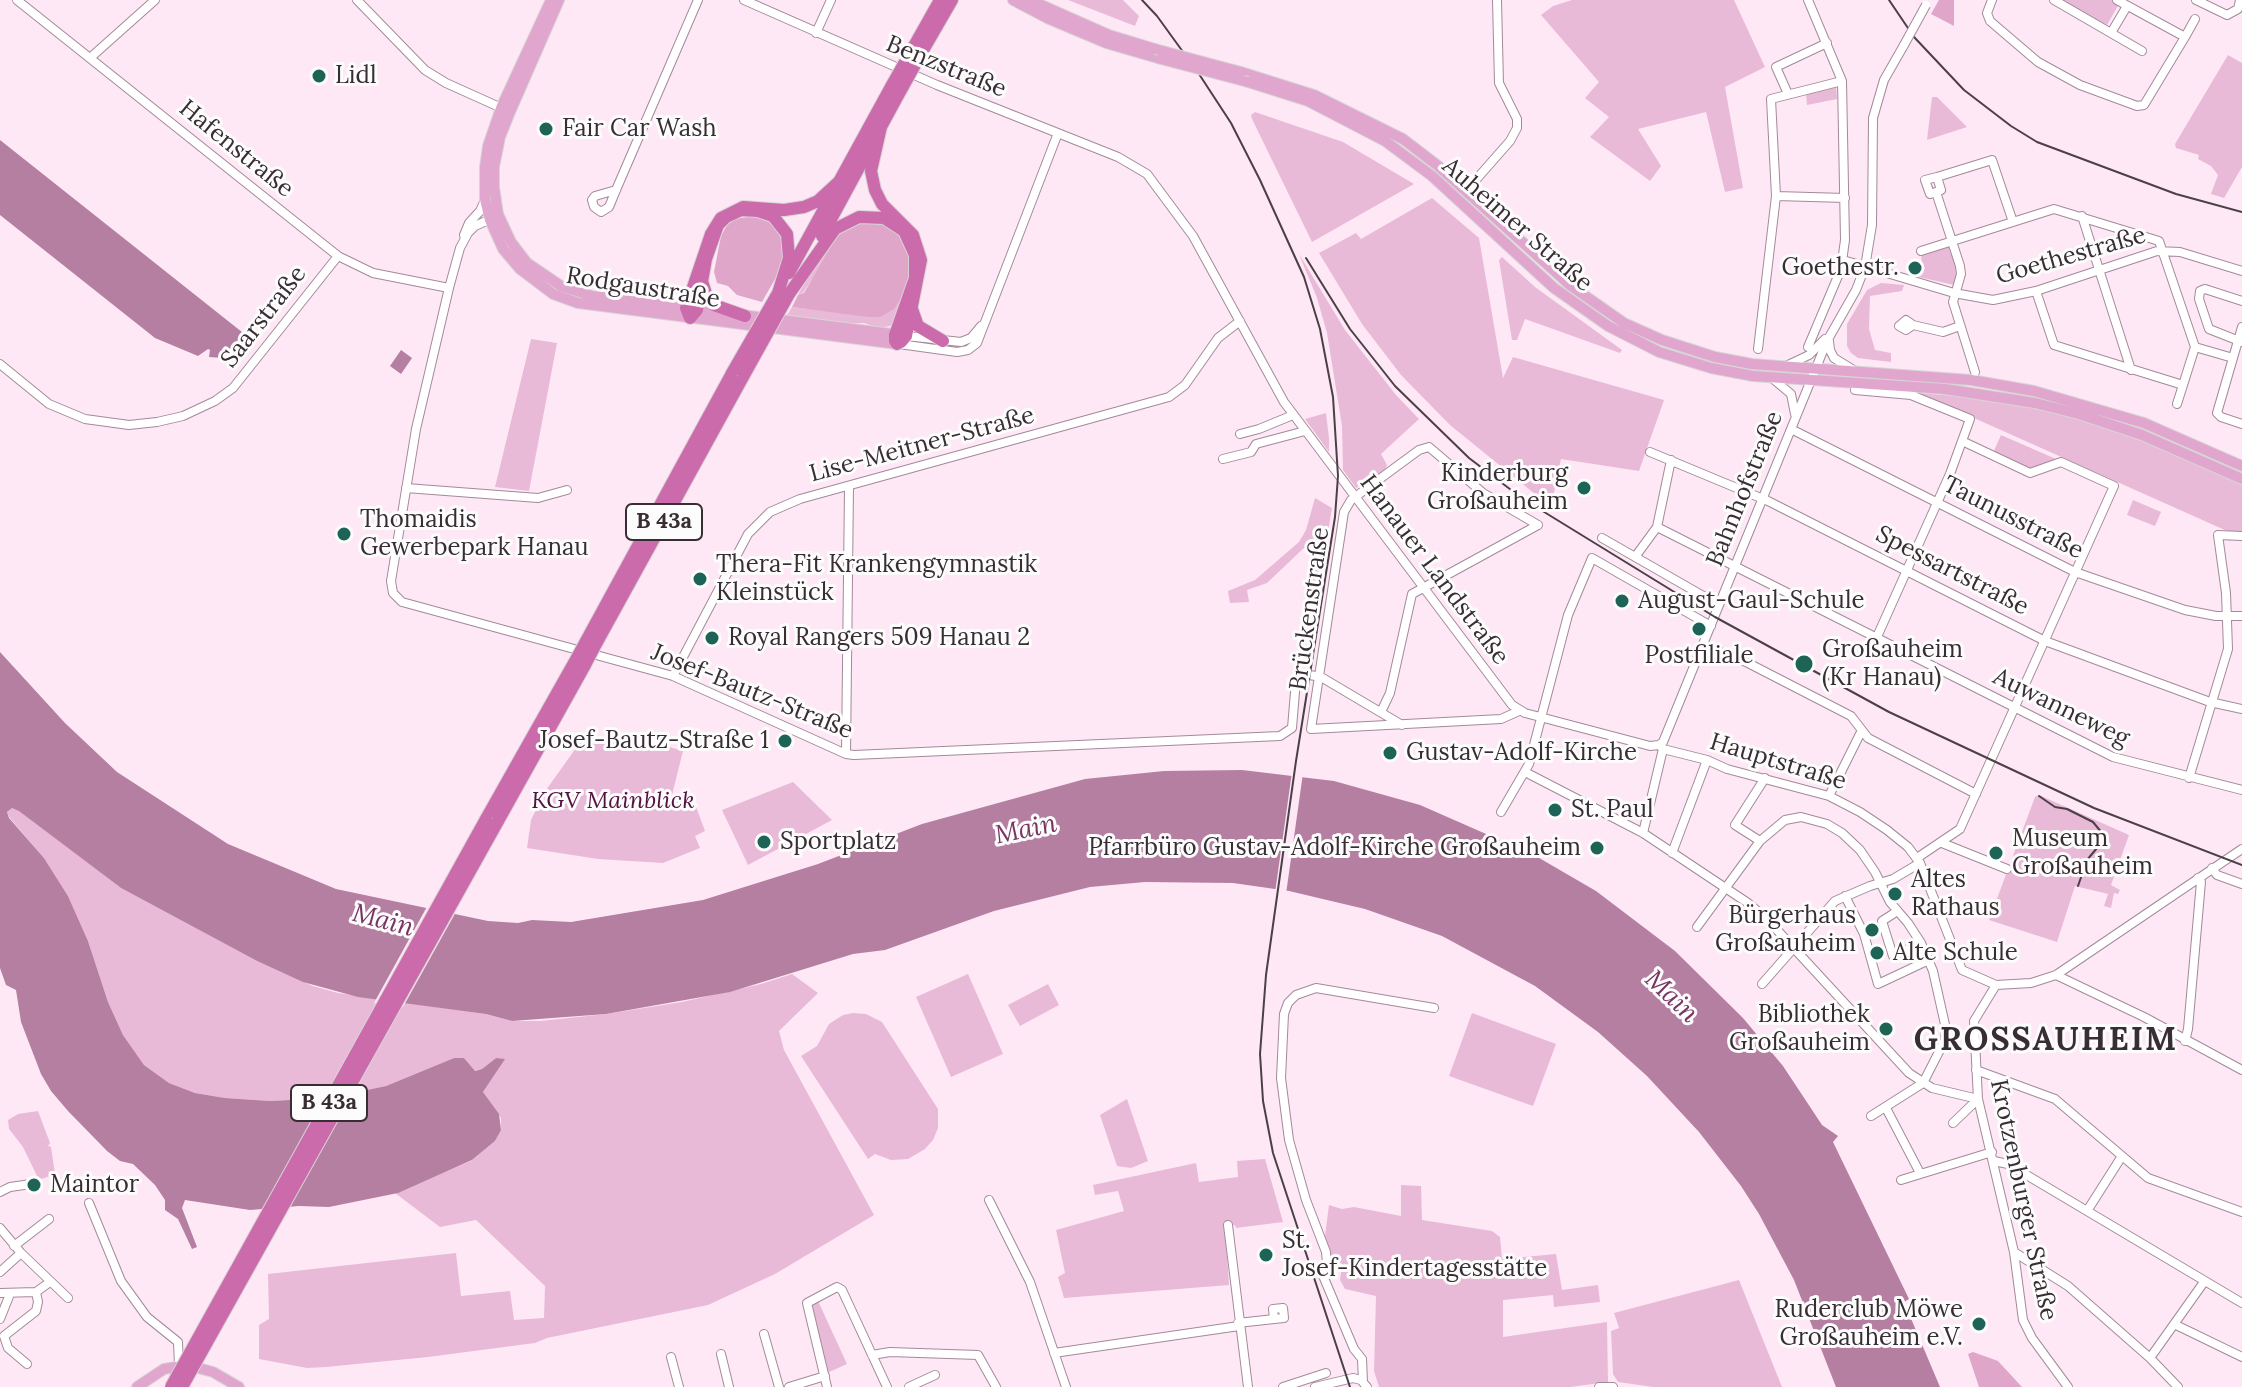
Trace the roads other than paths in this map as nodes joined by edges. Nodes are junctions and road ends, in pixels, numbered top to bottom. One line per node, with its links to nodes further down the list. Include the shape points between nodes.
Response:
1 (17, 0): 30 (street, Hafenstraße)
2 (155, 0): 30 (street)
3 (357, 0): 35 (street, via 425,70)
4 (551, 0): 35 (main road, Rodgaustraße)
5 (559, 0): 35 (main road, Rodgaustraße)
6 (698, 0): 43 (street)
7 (744, 0): 23 (street, Benzstraße)
8 (831, 0): 23 (street)
9 (940, 0): 27 (highway, B 43a)
10 (952, 0): 27 (highway, B 43a)
11 (1013, 0): 29 (main road, Auheimer Straße, via 1085,35)
12 (1030, 0): 29 (main road, Auheimer Straße)
13 (1497, 0): 44 (street, via 1499,83 1517,128)
14 (1808, 0): 26 (street)
15 (1992, 0): 25 (street, via 1990,21 2038,62 2137,106 2149,100)
16 (2054, 0): 24 (street)
17 (2117, 0): 21 (street)
18 (2196, 0): 19 (street, via 2227,15 2238,9)
19 (2240, 0)
20 (1928, 3): 57 (street, bridge, via 1884,80 1873,118 1872,225)
21 (2127, 6): 24 (street); 25 (street)
22 (2195, 19): 25 (street)
23 (816, 33): 37 (street, Benzstraße)
24 (2111, 33): 28 (street)
25 (2185, 37)
26 (1827, 43): 32 (street); 34 (street, via 1776,67)
27 (918, 50): 33 (highway, B 43a, bridge)
28 (2142, 51)
29 (1158, 54): 31 (main road, Auheimer Straße, bridge)
30 (90, 58): 55 (street, Hafenstraße)
31 (1244, 77): 44 (main road, Auheimer Straße, via 1314,95 1385,129); 85 (main road, Auheimer Straße, via 1308,101 1385,141 1432,176 1554,288 1619,333 1690,362 1739,373)
32 (1842, 81): 34 (street); 47 (street)
33 (897, 87): 36 (highway, B 43a); 40 (highway, B 43a)
34 (1788, 94): 46 (street, via 1771,99)
35 (506, 110): 48 (main road, Rodgaustraße); 48 (main road, Rodgaustraße, via 486,156)
36 (881, 127): 64 (highway, B 43a); 66 (highway, via 872,178 882,204 907,228 918,248 921,268)
37 (1058, 133): 38 (street, Benzstraße); 68 (street, Rodgaustraße)
38 (1135, 166): 70 (street, Hanauer Landstraße, via 1155,183 1193,236)
39 (1937, 177): 41 (street); 45 (street, via 1941,190); 50 (street, via 1992,160)
40 (843, 178): 64 (highway, B 43a); 67 (highway, via 804,207 743,207 721,218 711,234)
41 (1925, 180): 42 (street); 45 (street, via 1930,194)
42 (1913, 184)
43 (616, 190)
44 (1466, 191): 85 (main road, Auheimer Straße, via 1571,286 1624,323 1683,348)
45 (1936, 192): 51 (street)
46 (1776, 196): 47 (street); 80 (street)
47 (1845, 198): 56 (street)
48 (488, 215): 52 (street); 52 (street, Josef-Bautz-Straße, via 467,226); 67 (main road, Rodgaustraße, via 520,269 553,294 578,303)
49 (2082, 216): 50 (street, via 2052,209); 53 (street, via 2157,240); 58 (street)
50 (2013, 222): 51 (street)
51 (1951, 241): 54 (street); 63 (street, via 1961,274)
52 (461, 245): 61 (street, Josef-Bautz-Straße)
53 (2163, 250): 58 (street, Goethestraße); 59 (street, Goethestraße); 79 (street)
54 (1921, 251)
55 (338, 256): 61 (street, Hafenstraße, via 373,273); 82 (street, Saarstraße, via 233,388 183,416 129,425 85,419 49,404)
56 (1843, 260): 57 (street, Goethestraße); 78 (street)
57 (1865, 267): 63 (street, Goethestraße); 74 (street)
58 (2099, 270): 62 (street, Goethestraße); 83 (street)
59 (2242, 271)
60 (702, 281): 64 (highway, via 718,225 736,212 758,211 779,221 788,238); 67 (highway); 69 (highway, via 714,305)
61 (449, 288): 104 (street, Josef-Bautz-Straße)
62 (2036, 291): 63 (street, Goethestraße, via 1993,300); 83 (street, via 2054,345)
63 (1954, 293): 72 (street)
64 (783, 294): 75 (highway, via 842,224 867,216 888,219 909,238 916,262); 144 (highway, B 43a, bridge)
65 (2242, 301): 77 (street, via 2200,291 2209,329)
66 (912, 303): 75 (highway); 76 (highway, via 918,326)
67 (691, 312): 69 (main road, Rodgaustraße); 75 (main road, Rodgaustraße)
68 (987, 314): 75 (street, Rodgaustraße, via 977,343 965,351 949,352); 76 (street, Rodgaustraße, via 971,338)
69 (745, 316): 75 (main road, Rodgaustraße)
70 (1240, 321): 91 (street, Hanauer Landstraße); 103 (street, Lise-Meitner-Straße, via 1218,338 1185,385 1169,397)
71 (1913, 325): 72 (street, via 1943,332)
72 (1960, 326): 86 (street)
73 (2242, 327): 77 (street)
74 (1831, 333): 84 (street, via 1832,354); 85 (street, via 1802,359); 87 (street, Bahnhofstraße)
75 (899, 338): 76 (street, Rodgaustraße)
76 (943, 341)
77 (2240, 341): 81 (street)
78 (1808, 347)
79 (2195, 347): 81 (street); 88 (street)
80 (1758, 349)
81 (2233, 358): 93 (street, via 2217,413)
82 (0, 364)
83 (2131, 370): 88 (street)
84 (1856, 371): 87 (main road, Auheimer Straße); 101 (main road, Auheimer Straße, via 1971,380 2057,396 2144,423)
85 (1773, 372): 87 (main road, Auheimer Straße); 92 (street, via 1791,394)
86 (1975, 372)
87 (1813, 375): 92 (street, Bahnhofstraße); 102 (main road, Auheimer Straße, via 2035,403 2127,430)
88 (2183, 385): 90 (street)
89 (1855, 390): 97 (street, via 1916,396 1970,419)
90 (2177, 404)
91 (1293, 415): 95 (street, Hanauer Landstraße); 96 (street)
92 (1795, 419): 94 (street, Bahnhofstraße)
93 (2242, 424)
94 (1791, 429): 107 (street, Bahnhofstraße); 108 (street, Taunusstraße)
95 (1305, 431): 99 (street); 106 (street, Hanauer Landstraße)
96 (1240, 434)
97 (1962, 441): 108 (street); 115 (street, via 2030,473 2061,462 2114,486)
98 (1650, 452): 100 (street, Spessartstraße)
99 (1223, 459)
100 (1671, 460): 107 (street, Spessartstraße); 109 (street)
101 (2242, 466)
102 (2242, 479)
103 (849, 486): 124 (street, Lise-Meitner-Straße, via 788,503 755,525); 135 (street)
104 (406, 488): 105 (street, via 538,498); 124 (street, Josef-Bautz-Straße, via 391,581 402,602)
105 (567, 490)
106 (1354, 498): 116 (street, Hanauer Landstraße); 116 (street, via 1429,447 1483,493 1538,525); 125 (street, Brückenstraße, via 1344,512)
107 (1763, 498): 113 (street, Bahnhofstraße); 114 (street, Spessartstraße)
108 (1937, 503): 114 (street); 115 (street, Taunusstraße)
109 (1657, 527): 112 (street); 113 (street, Auwanneweg)
110 (2242, 536): 119 (street, via 2218,535)
111 (1602, 538): 112 (street)
112 (1635, 557): 117 (street)
113 (1735, 566): 117 (street, Bahnhofstraße); 121 (street, Auwanneweg)
114 (1907, 571): 121 (street); 122 (street, Spessartstraße)
115 (2075, 572): 119 (street, Taunusstraße, via 2172,607); 122 (street)
116 (1423, 588): 129 (street, Hanauer Landstraße); 130 (street, via 1409,600 1390,693)
117 (1719, 605): 120 (street, Bahnhofstraße)
118 (2242, 616): 119 (street, Taunusstraße)
119 (2227, 617): 126 (street, via 2226,656)
120 (1711, 626): 123 (street, Bahnhofstraße); 131 (street, via 1592,558 1568,615)
121 (1876, 639): 127 (street, Auwanneweg)
122 (2045, 641): 126 (street, Spessartstraße); 127 (street)
123 (1702, 645): 133 (street, via 1851,716); 134 (street, Bahnhofstraße)
124 (673, 676): 135 (street, Josef-Bautz-Straße)
125 (1321, 677): 130 (street); 132 (street, Brückenstraße, via 1311,729); 135 (street, Josef-Bautz-Straße, via 1297,678 1292,728 1280,736)
126 (2210, 702): 128 (street, Spessartstraße); 139 (street)
127 (2015, 708): 139 (street, Auwanneweg, via 2119,759); 141 (street)
128 (2242, 709)
129 (1519, 711): 131 (street); 132 (street, via 1501,719)
130 (1381, 712): 132 (street)
131 (1542, 717): 134 (street, Hauptstraße); 137 (street)
132 (1402, 725)
133 (1861, 732): 141 (street); 142 (street)
134 (1661, 747): 136 (street, Hauptstraße); 145 (street, Bahnhofstraße)
135 (846, 754)
136 (1707, 760): 138 (street, Hauptstraße); 149 (street)
137 (1525, 772): 143 (street); 145 (street)
138 (1765, 778): 142 (street, Hauptstraße); 146 (street, via 1735,825)
139 (2189, 778): 140 (street, Auwanneweg)
140 (2242, 790)
141 (1976, 794): 147 (street, via 1960,829)
142 (1829, 796): 150 (street, Hauptstraße, via 1887,830)
143 (1501, 812)
144 (492, 820): 217 (highway, B 43a, bridge); 218 (highway, B 43a, bridge)
145 (1643, 833): 149 (street)
146 (1760, 841): 154 (street, via 1789,818 1821,822 1860,850); 156 (street)
147 (1942, 843): 150 (street); 152 (street)
148 (2242, 849): 151 (street)
149 (1672, 853): 156 (street)
150 (1918, 861): 154 (street); 165 (street, Hauptstraße, via 1962,970)
151 (2212, 868): 153 (street); 155 (street)
152 (2007, 869)
153 (2198, 878): 163 (street); 167 (street)
154 (1880, 883): 157 (street); 158 (street)
155 (2242, 884)
156 (1727, 889): 159 (street); 161 (street, via 1766,918)
157 (1845, 896): 161 (street); 162 (street, via 1864,934 1878,984)
158 (1896, 912): 160 (street); 160 (street, via 1882,921 1893,956)
159 (1697, 927)
160 (1921, 943): 162 (street)
161 (1794, 949): 164 (street); 170 (street)
162 (1929, 960): 170 (street, via 1947,1034)
163 (2056, 975): 165 (street); 167 (street)
164 (1762, 984)
165 (1996, 985): 168 (street, Krotzenburger Straße, via 1974,1021)
166 (1434, 1008): 214 (street, via 1316,988 1296,995 1284,1014 1280,1055 1285,1122 1326,1252 1321,1271 1362,1359)
167 (2185, 1041): 169 (street)
168 (1976, 1070): 171 (street, Krotzenburger Straße); 175 (street, via 2055,1099)
169 (2242, 1070)
170 (1923, 1083): 171 (street); 172 (street)
171 (1978, 1099): 174 (street); 176 (street, Krotzenburger Straße)
172 (1886, 1108): 173 (street); 177 (street)
173 (1871, 1116)
174 (1953, 1123)
175 (2122, 1156): 183 (street); 184 (street, via 2152,1179)
176 (1993, 1157): 177 (street); 183 (street); 189 (street, Krotzenburger Straße)
177 (1920, 1173): 178 (street)
178 (1901, 1180)
179 (31, 1184): 180 (street)
180 (0, 1192)
181 (989, 1200): 203 (street, via 1030,1282)
182 (89, 1203): 210 (street, via 121,1281 147,1317 178,1342)
183 (2087, 1211): 192 (street)
184 (2242, 1212)
185 (49, 1219): 188 (street)
186 (1228, 1225): 200 (street)
187 (0, 1228): 188 (street)
188 (18, 1250): 190 (street); 191 (street)
189 (2014, 1252): 208 (street, via 2059,1279); 234 (street, Krotzenburger Straße, via 2026,1326)
190 (0, 1272)
191 (50, 1282): 193 (street); 196 (street)
192 (2204, 1282): 197 (street); 201 (street)
193 (36, 1292): 195 (street); 209 (street, via 36,1311 4,1336 8,1348)
194 (0, 1293): 195 (street)
195 (10, 1294): 198 (street)
196 (68, 1298)
197 (2242, 1303)
198 (0, 1319)
199 (1274, 1319): 200 (street)
200 (1239, 1324): 203 (street); 229 (street)
201 (2176, 1325): 207 (street); 208 (street)
202 (764, 1334): 222 (street)
203 (1054, 1353): 228 (street)
204 (721, 1354): 221 (street)
205 (872, 1355): 213 (street, via 842,1290 832,1287 807,1303); 225 (street); 227 (street, via 982,1356)
206 (671, 1357): 220 (street)
207 (2242, 1357)
208 (2150, 1358): 235 (street)
209 (27, 1364)
210 (179, 1366): 216 (main road, via 159,1371); 219 (main road, via 208,1370)
211 (1326, 1373): 230 (street)
212 (935, 1375): 226 (street)
213 (825, 1376): 223 (street); 224 (street)
214 (1365, 1384): 215 (street, via 1355,1378)
215 (1328, 1385): 231 (street)
216 (137, 1387)
217 (171, 1387)
218 (182, 1387)
219 (239, 1387)
220 (679, 1387)
221 (729, 1387)
222 (779, 1387)
223 (789, 1387)
224 (827, 1387)
225 (887, 1387)
226 (909, 1387)
227 (996, 1387)
228 (1066, 1387)
229 (1248, 1387)
230 (1283, 1387)
231 (1315, 1387)
232 (1599, 1387): 233 (street)
233 (1613, 1387)
234 (2068, 1387)
235 (2178, 1387)

